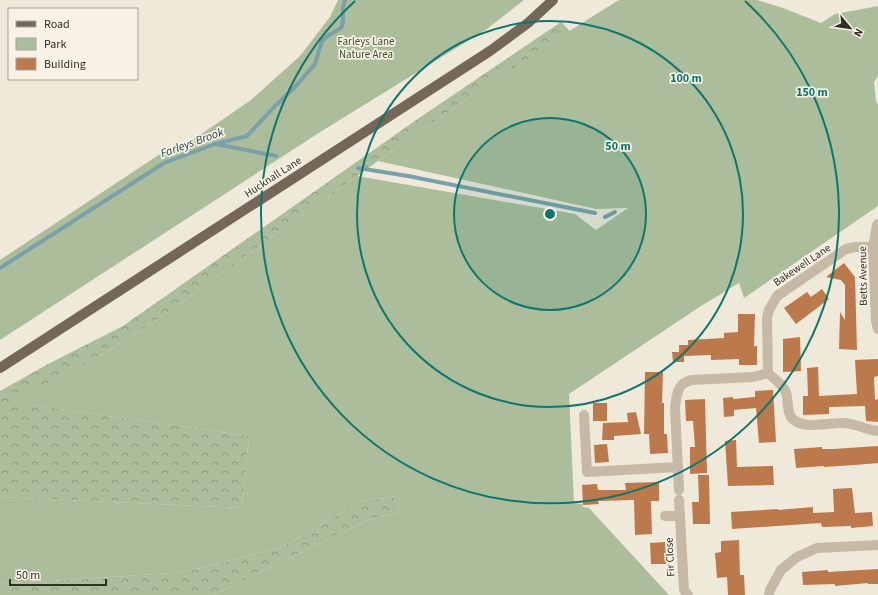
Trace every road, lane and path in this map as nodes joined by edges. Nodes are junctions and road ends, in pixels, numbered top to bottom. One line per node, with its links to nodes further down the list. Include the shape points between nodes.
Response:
1 (553, 0): 5 (main road, Hucknall Lane, via 528,23 490,51)
2 (878, 224): 3 (street, Betts Avenue)
3 (873, 247): 4 (street, Betts Avenue); 6 (street, Bakewell Lane, via 846,249 777,296 767,317)
4 (878, 329)
5 (0, 368)
6 (768, 373): 8 (street, via 784,388 788,409 797,422 805,425 845,423); 9 (street, via 753,377 691,380 684,383 678,390 675,408)
7 (584, 415): 9 (street, via 587,472)
8 (878, 431)
9 (678, 467): 11 (street, Fir Close)
10 (665, 516): 11 (street)
11 (680, 516): 13 (street, Fir Close, via 684,590)
12 (878, 545): 14 (street, via 816,548 797,557 781,570)
13 (688, 595)
14 (769, 595)

